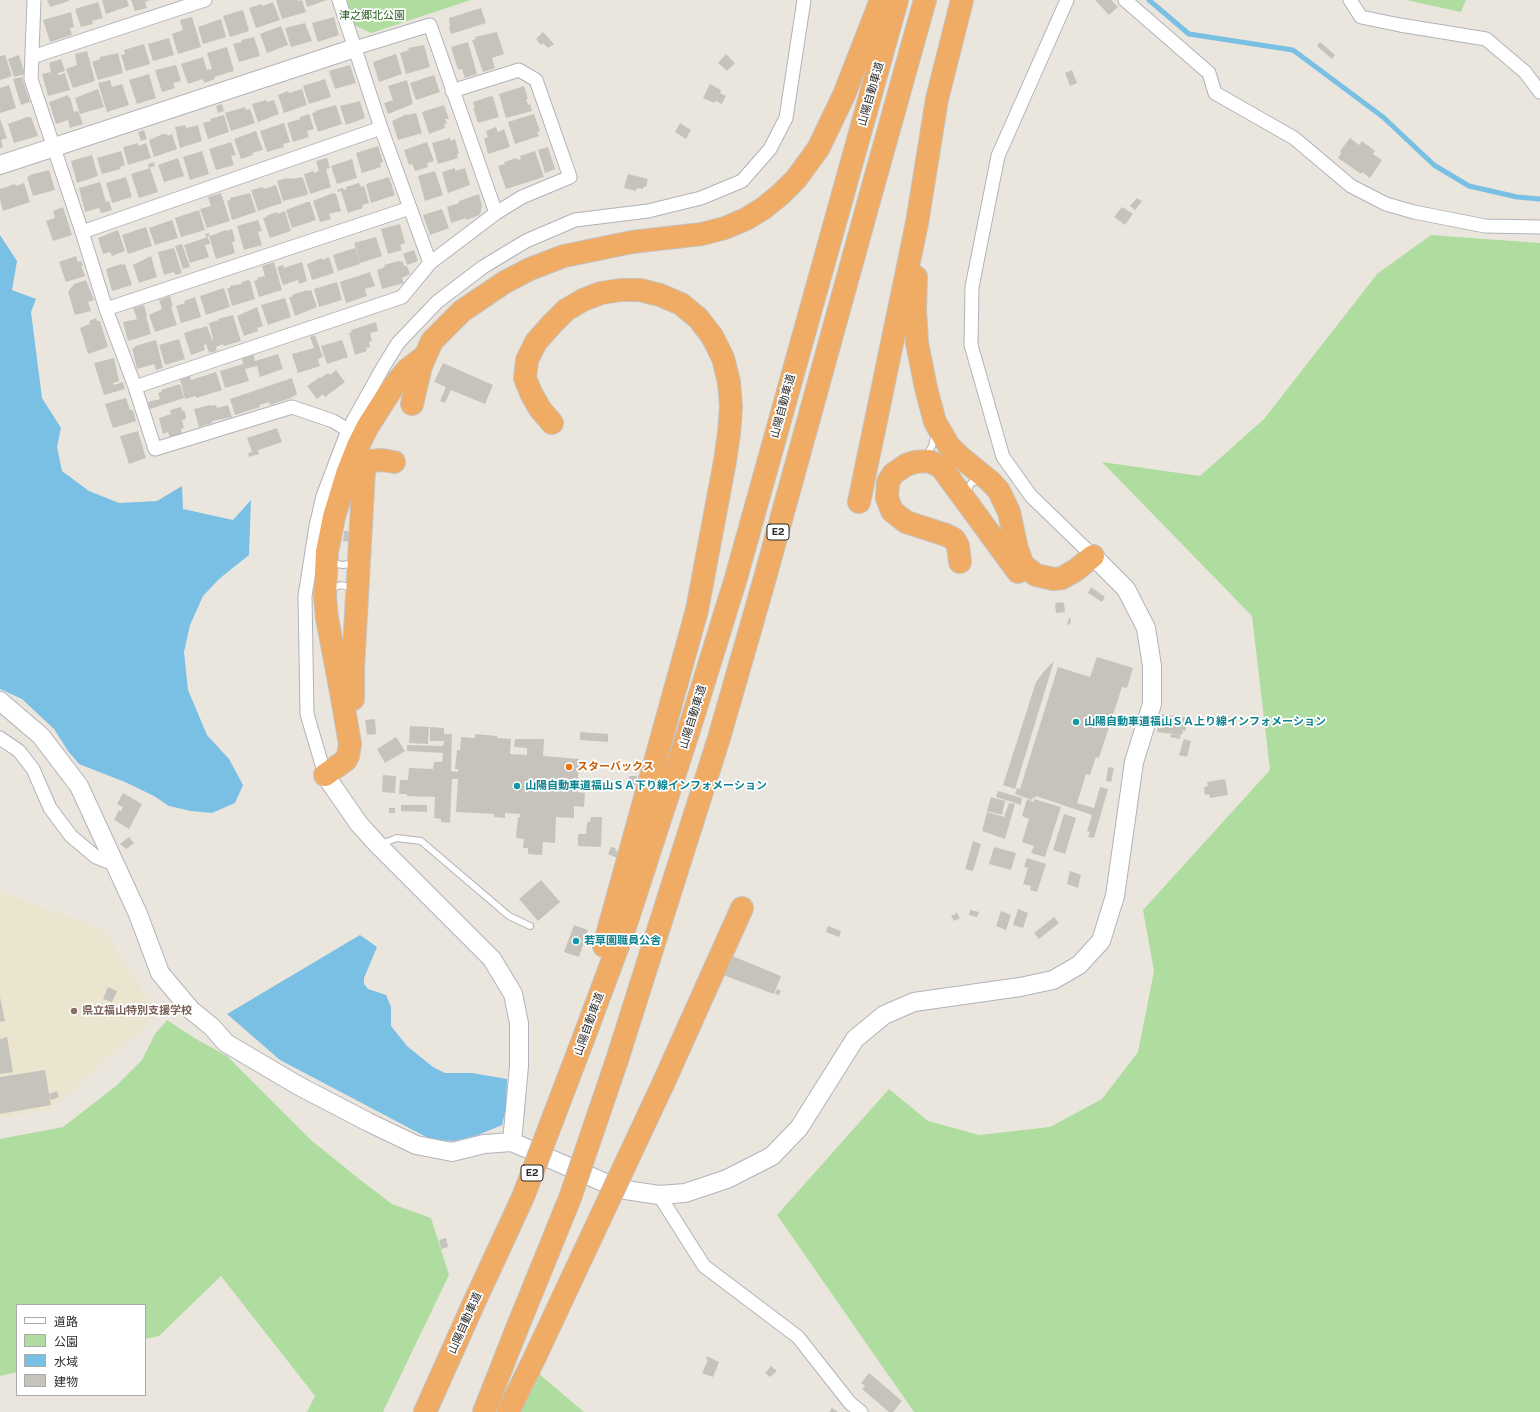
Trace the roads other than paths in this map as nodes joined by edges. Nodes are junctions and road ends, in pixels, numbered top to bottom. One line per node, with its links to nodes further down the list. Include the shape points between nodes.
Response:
1 (34, 0): 13 (street)
2 (205, 0): 13 (street)
3 (339, 0): 12 (street)
4 (804, 0): 31 (street, via 786,118 770,149 742,181 701,198 648,211 576,220 526,241 483,267 437,302 398,343)
5 (881, 0): 26 (highway, via 844,95 818,149 782,194 746,219 725,228 702,234 600,247 564,256 530,270 505,282 462,311 432,341)
6 (897, 0): 50 (highway, 山陽自動車道 / E2, via 736,578 626,922)
7 (925, 0): 54 (highway, E2, bridge, via 719,738 617,1060 570,1198)
8 (962, 0): 21 (highway, via 936,99)
9 (1067, 0): 39 (street, via 998,156 972,287 971,345 1003,457 1031,496)
10 (1125, 0): 22 (street, via 1209,73 1215,93 1294,138 1351,186 1386,204 1414,212 1485,226)
11 (1350, 0): 15 (street, via 1362,17 1486,39 1525,72)
12 (355, 48): 14 (street, via 430,25); 16 (street); 17 (street)
13 (32, 57): 17 (street, via 31,79)
14 (452, 91): 20 (street); 20 (street, via 519,70 536,80 570,177 522,197)
15 (1540, 92)
16 (382, 128): 19 (street); 23 (street)
17 (53, 148): 18 (street); 23 (street)
18 (0, 165)
19 (410, 208): 24 (street); 25 (street)
20 (496, 213): 24 (street)
21 (917, 224): 29 (highway, via 915,310 926,388); 35 (highway)
22 (1540, 227)
23 (82, 232): 25 (street)
24 (430, 263): 27 (street, via 402,297)
25 (106, 309): 27 (street)
26 (425, 356): 28 (highway); 37 (highway, via 407,370 393,387 371,420 358,446 339,497)
27 (135, 387): 31 (street, via 155,450 292,407 333,421)
28 (412, 404)
29 (935, 422): 32 (lane, via 935,436 930,452); 34 (highway, via 949,446)
30 (552, 423): 50 (highway, via 540,409 525,378 527,360 536,342 566,310 601,293 640,290 660,294 680,304 698,318 712,336 723,358 731,406 729,433 697,610 595,978)
31 (348, 430): 45 (street, via 323,496 305,596 307,714)
32 (921, 461): 36 (highway, via 929,461 941,467); 40 (highway, via 906,465 893,474 888,482 889,505 892,511 906,522 954,539 958,546)
33 (394, 462): 38 (highway, via 372,461 364,470)
34 (991, 482): 36 (lane, via 981,480 971,483 967,488); 39 (highway, via 1007,507 1019,558 1029,571 1045,578 1062,578)
35 (859, 502)
36 (967, 502): 39 (highway, via 1015,569 1037,584 1054,585 1070,580)
37 (327, 552): 38 (lane, via 332,560 342,565 354,561); 41 (highway)
38 (360, 553): 42 (highway)
39 (1093, 556): 52 (street, via 1126,589 1146,628 1152,666 1152,704 1134,762 1116,896 1101,941 1079,965 1053,980 914,1002 884,1015 855,1039 799,1128 772,1156 727,1179 685,1193)
40 (960, 562)
41 (325, 597): 42 (lane, via 341,585 353,590); 45 (highway, via 350,744 346,760)
42 (357, 597): 45 (highway, via 352,688 358,746 356,754 347,765)
43 (0, 701): 47 (street, via 41,736 79,786)
44 (0, 738): 47 (street, via 19,751 33,769 50,808 71,836 96,857)
45 (325, 775): 46 (street, via 359,824)
46 (378, 845): 49 (lane, via 397,838 421,841 509,916); 51 (street, via 492,959 513,994 519,1023 519,1066)
47 (116, 865): 51 (street, via 160,973 191,1010 212,1027 226,1043 299,1086 416,1145 452,1152 484,1144)
48 (742, 908): 55 (highway, bridge, via 663,1084)
49 (530, 926)
50 (584, 1037): 53 (highway, 山陽自動車道 / E2, bridge, via 523,1197)
51 (512, 1142): 52 (street, via 619,1189)
52 (659, 1195): 56 (street, via 704,1266 798,1337 850,1403)
53 (425, 1412)
54 (484, 1412)
55 (508, 1412)
56 (861, 1412)

